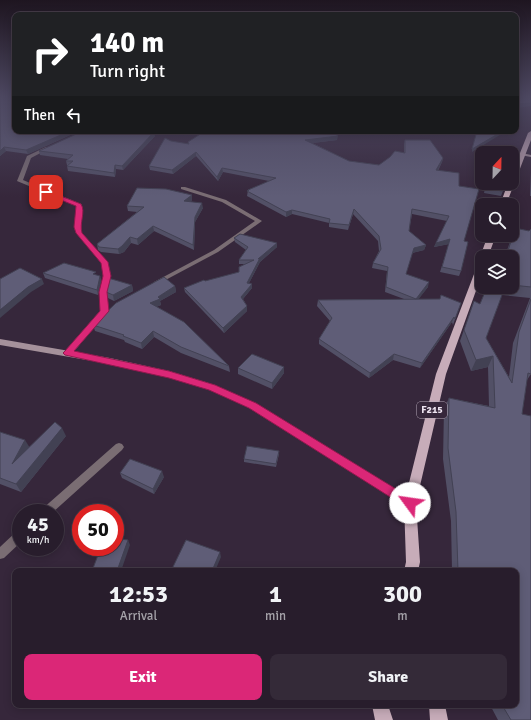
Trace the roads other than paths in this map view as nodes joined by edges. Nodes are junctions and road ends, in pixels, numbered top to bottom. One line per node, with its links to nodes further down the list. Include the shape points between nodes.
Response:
1 (531, 132): 3 (main road)
2 (52, 146): 10 (street, via 29,157 20,181 79,205 79,233 104,262 107,276 103,292)
3 (522, 154): 4 (main road); 5 (main road)
4 (531, 156)
5 (519, 162)
6 (183, 188): 8 (street, via 224,201 259,222 216,251)
7 (475, 282): 14 (main road, F215, via 441,374)
8 (153, 285)
9 (111, 308): 10 (street)
10 (104, 311): 12 (street)
11 (0, 342): 12 (main road)
12 (68, 353): 14 (main road, via 169,374 212,387 252,406)
13 (119, 448): 15 (street)
14 (410, 503): 18 (main road, F215)
15 (55, 504)
16 (12, 543): 17 (street)
17 (0, 554)
18 (413, 568)
19 (381, 708): 21 (main road)
20 (437, 708): 22 (main road)
21 (384, 720)
22 (439, 720)

